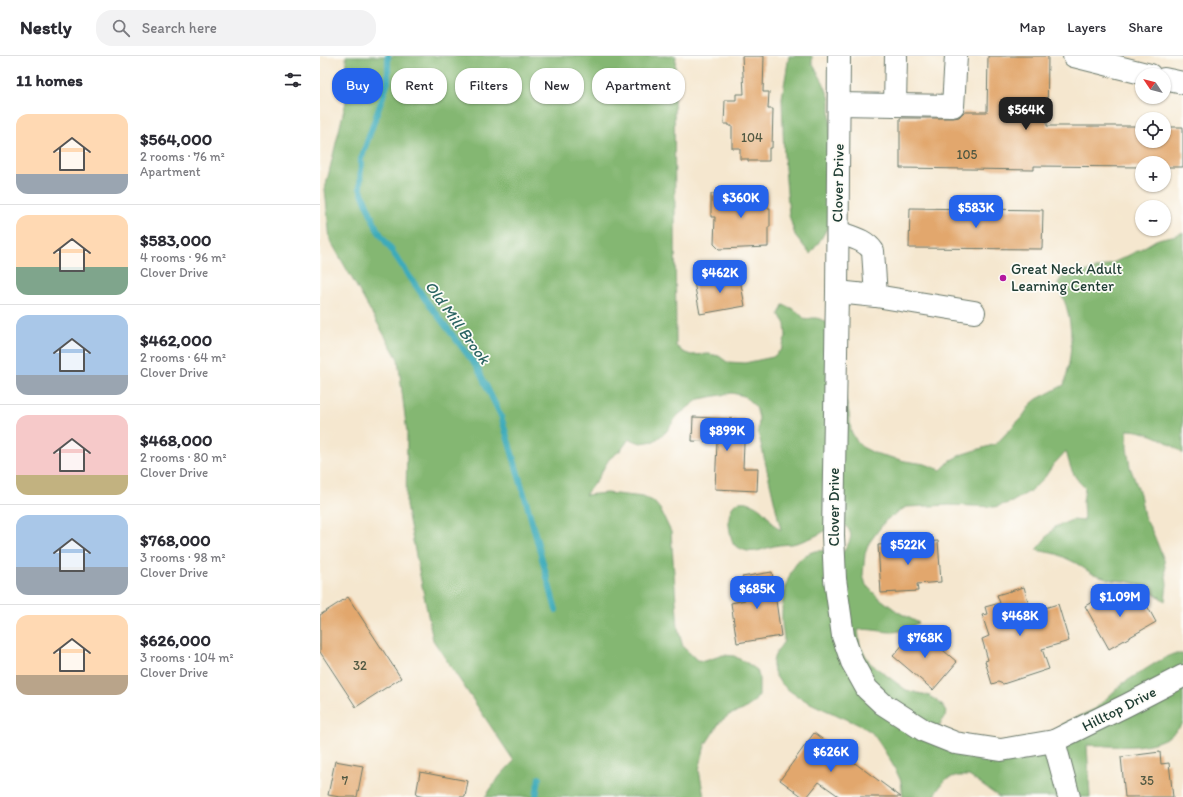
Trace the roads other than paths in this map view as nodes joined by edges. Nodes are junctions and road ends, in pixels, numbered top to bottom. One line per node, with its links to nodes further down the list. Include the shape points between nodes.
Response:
1 (840, 56): 8 (street, Clover Drive)
2 (896, 56): 9 (street)
3 (956, 56): 9 (street, via 953,106)
4 (1074, 56): 5 (street)
5 (1135, 71)
6 (1171, 80): 7 (street)
7 (1183, 83)
8 (839, 104): 9 (street); 10 (street, Clover Drive)
9 (895, 105)
10 (838, 232): 11 (street, Clover Drive); 12 (street, via 870,245 873,251)
11 (837, 292): 12 (street); 15 (street, Clover Drive, via 833,534 835,579 843,636 850,658 867,689 883,704 925,731 955,743 1001,750)
12 (876, 296): 13 (street)
13 (974, 312)
14 (1183, 676): 15 (street, Hilltop Drive)
15 (1054, 741): 16 (street)
16 (1070, 797)

